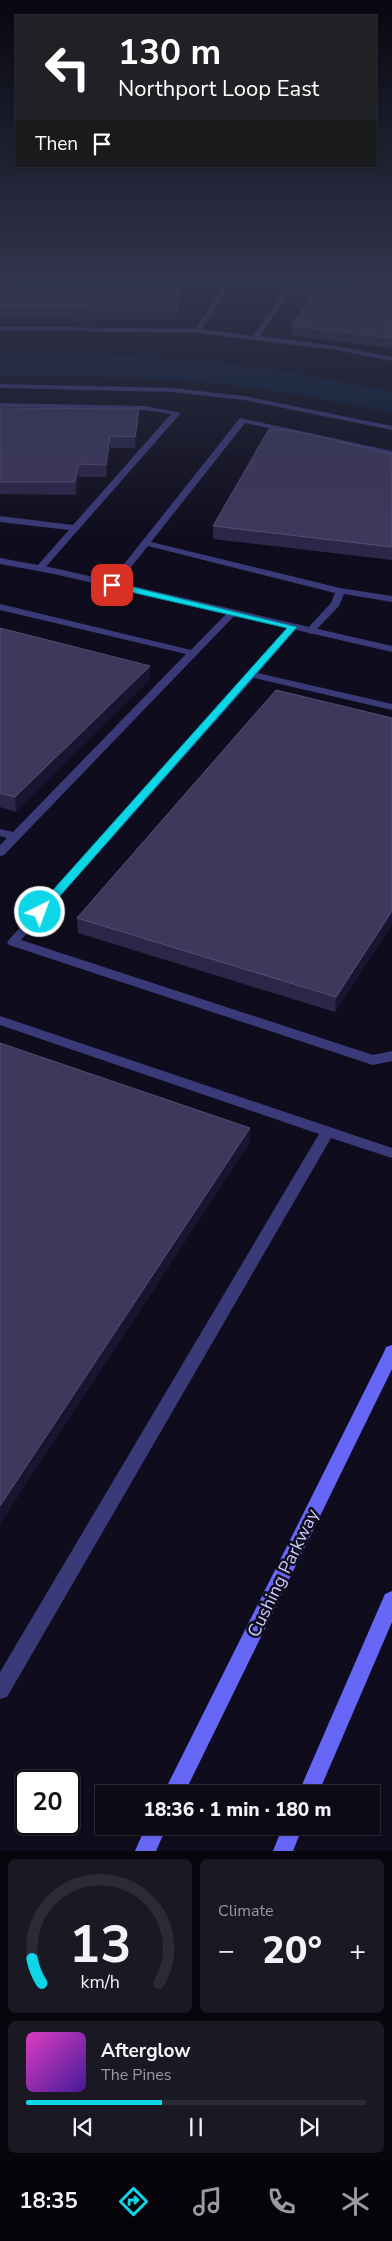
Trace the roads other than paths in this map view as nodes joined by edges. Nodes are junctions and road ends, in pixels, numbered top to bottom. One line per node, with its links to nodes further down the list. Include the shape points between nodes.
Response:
1 (0, 386): 3 (street, via 172,390 244,398)
2 (0, 405): 6 (street, via 145,408 177,413)
3 (392, 428)
4 (392, 453): 7 (street, via 243,420)
5 (0, 519): 6 (street)
6 (75, 528): 9 (street)
7 (146, 543): 10 (street); 11 (street)
8 (0, 561): 9 (street)
9 (40, 568): 10 (street)
10 (112, 585): 14 (street)
11 (340, 590): 12 (street); 16 (street, via 336,604)
12 (392, 599)
13 (0, 607): 18 (street)
14 (232, 613): 15 (street); 18 (street)
15 (292, 627): 16 (street); 19 (street)
16 (310, 631): 17 (street)
17 (392, 649)
18 (194, 653): 22 (street)
19 (251, 674): 20 (street); 25 (street, via 13,942 374,1060)
20 (392, 707)
21 (0, 832): 22 (street)
22 (15, 836): 23 (street)
23 (0, 852)
24 (0, 1020): 26 (street)
25 (392, 1056)
26 (328, 1131): 27 (street); 30 (street)
27 (392, 1153)
28 (392, 1352): 31 (main road, Cushing Parkway)
29 (392, 1600): 32 (main road)
30 (0, 1690)
31 (177, 1785)
32 (312, 1785)
33 (153, 1835): 35 (main road)
34 (289, 1835): 36 (main road)
35 (145, 1851)
36 (283, 1851)

